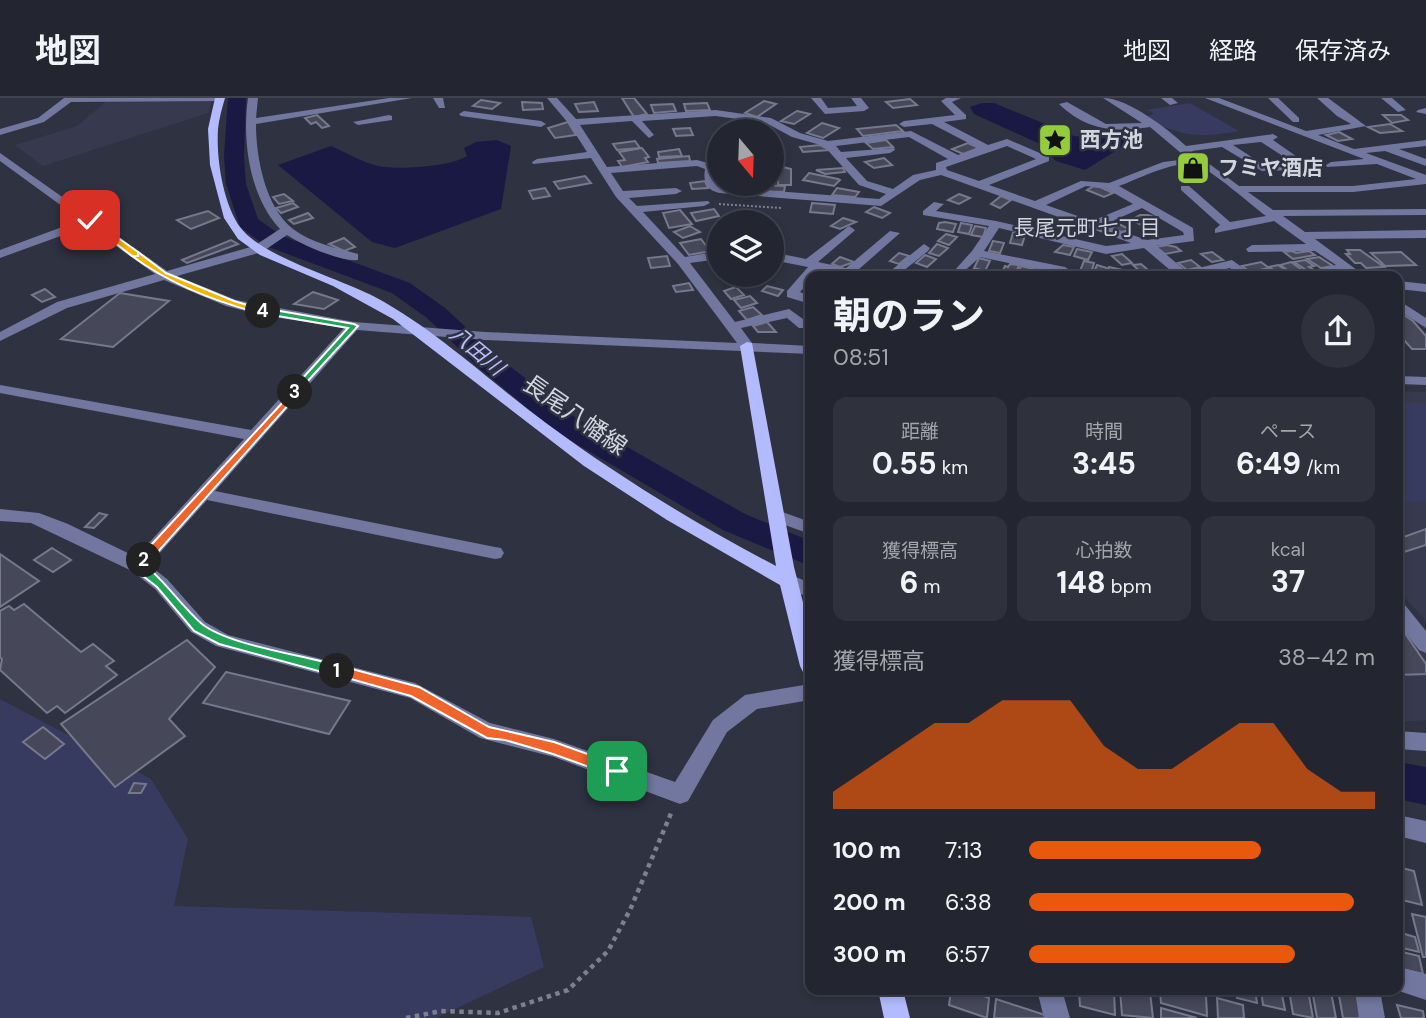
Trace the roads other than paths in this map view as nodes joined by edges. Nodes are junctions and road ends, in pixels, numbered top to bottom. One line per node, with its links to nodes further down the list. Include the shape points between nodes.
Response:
1 (69, 98): 2 (street); 29 (street, via 41,120)
2 (220, 98): 79 (main road, 長尾八幡線, via 213,145 222,192 233,226)
3 (253, 98): 24 (street)
4 (407, 98): 15 (street)
5 (552, 98): 21 (street)
6 (816, 98): 7 (street, via 825,111 864,108)
7 (856, 98)
8 (956, 98): 23 (street, via 946,101 963,117)
9 (1108, 98): 27 (street)
10 (1210, 98): 28 (street)
11 (1273, 98): 28 (street)
12 (1322, 98): 28 (street, via 1361,126)
13 (1385, 98): 17 (street)
14 (355, 102): 15 (street); 24 (street)
15 (370, 104): 22 (street)
16 (1066, 109): 27 (street, via 1098,127)
17 (1401, 110)
18 (464, 114): 21 (street, via 537,127)
19 (389, 118): 22 (street)
20 (635, 118): 21 (street); 30 (street); 37 (street, via 716,113 768,120)
21 (571, 119): 40 (street)
22 (373, 120): 25 (street)
23 (934, 121): 26 (street); 35 (street)
24 (250, 122): 73 (street, via 267,203)
25 (358, 122)
26 (904, 124)
27 (1152, 124): 36 (street)
28 (1299, 128): 31 (street); 39 (street)
29 (0, 132)
30 (649, 135)
31 (1264, 139): 33 (street); 33 (street, via 1301,163 1298,167 1262,168)
32 (1426, 143): 34 (street)
33 (1224, 144): 36 (street)
34 (1384, 147): 39 (street); 46 (street)
35 (986, 149): 42 (street); 52 (street, via 1007,142 1045,159)
36 (1183, 149): 43 (street)
37 (834, 150): 38 (street); 42 (street, via 911,134); 57 (street, via 863,183)
38 (890, 150)
39 (1353, 151): 45 (street)
40 (595, 154): 44 (street); 50 (street)
41 (0, 156): 70 (street)
42 (957, 159): 48 (street, via 940,165)
43 (1197, 161): 53 (street, via 1167,164); 55 (street)
44 (537, 162)
45 (1380, 162): 47 (street); 51 (street)
46 (1426, 163)
47 (1331, 165)
48 (942, 173): 52 (street); 57 (street, via 917,177)
49 (686, 174): 50 (street)
50 (607, 176): 58 (street, via 698,163 710,167 709,177 719,190); 59 (street)
51 (1426, 180): 55 (street, via 1353,188)
52 (980, 185): 63 (street)
53 (1110, 186): 63 (street, via 1086,183); 64 (street)
54 (1185, 188): 69 (street, via 1223,228)
55 (1236, 189): 69 (street)
56 (676, 191): 59 (street)
57 (892, 193): 58 (street, via 881,203)
58 (786, 194): 65 (street)
59 (620, 195): 66 (street)
60 (1165, 201): 64 (street)
61 (704, 203): 66 (street)
62 (938, 204): 71 (street, via 927,213)
63 (1038, 204): 72 (street)
64 (1144, 207): 72 (street); 78 (street, via 1189,229 1190,238)
65 (783, 208)
66 (634, 210): 88 (street)
67 (1402, 212): 68 (street); 69 (street); 76 (street)
68 (1426, 212)
69 (1275, 215): 77 (street)
70 (90, 220): 84 (street); 101 (street)
71 (996, 224): 78 (street, via 1105,250); 83 (street)
72 (1095, 224): 78 (street)
73 (287, 230): 79 (street); 85 (street)
74 (849, 230): 89 (street)
75 (894, 233): 92 (street)
76 (1426, 233): 77 (street)
77 (1303, 236): 80 (street)
78 (1146, 244): 96 (street)
79 (263, 246): 101 (street); 111 (main road, 長尾八幡線, via 393,312)
80 (1318, 247): 82 (street); 90 (street)
81 (924, 248): 93 (street)
82 (1252, 249)
83 (977, 253): 94 (street); 95 (street)
84 (0, 254)
85 (354, 257)
86 (707, 257): 88 (street)
87 (784, 258): 89 (street)
88 (682, 261): 110 (street)
89 (813, 264): 91 (street); 92 (street)
90 (1346, 267): 99 (street); 100 (street)
91 (808, 271)
92 (849, 271)
93 (896, 271)
94 (960, 271)
95 (1065, 271)
96 (1178, 271)
97 (1198, 271): 98 (street, via 1227,261)
98 (1241, 271)
99 (1327, 271)
100 (1352, 271)
101 (163, 275): 109 (street, via 241,306); 112 (street, via 62,305)
102 (805, 275): 105 (street, via 792,294)
103 (1403, 286): 104 (street)
104 (1426, 288)
105 (805, 298)
106 (1403, 308): 107 (street)
107 (1426, 324)
108 (804, 325): 110 (street, via 789,313)
109 (354, 326): 111 (street); 118 (street)
110 (734, 326): 113 (street)
111 (418, 330): 113 (street); 125 (main road, 長尾八幡線, via 564,444 730,550)
112 (0, 337)
113 (747, 346): 114 (street); 121 (main road)
114 (805, 350)
115 (1403, 380): 116 (street)
116 (1426, 381)
117 (0, 389): 118 (street)
118 (255, 436): 119 (street)
119 (204, 494): 123 (street); 124 (street)
120 (0, 515): 124 (street, via 33,517)
121 (777, 518): 122 (street); 125 (main road)
122 (805, 526)
123 (495, 553)
124 (138, 566): 130 (street, via 161,584 198,627 223,640 415,691 487,732 554,748 680,794 720,726 752,701)
125 (787, 574): 126 (street); 129 (main road)
126 (805, 587)
127 (1403, 616): 128 (street)
128 (1426, 645)
129 (805, 646)
130 (805, 693)
131 (1403, 740): 132 (street)
132 (1426, 742)
133 (1403, 826): 134 (street)
134 (1426, 832)
135 (1403, 980): 136 (street)
136 (1426, 987)
137 (891, 995): 140 (main road)
138 (1050, 995): 141 (street)
139 (1368, 995): 142 (street)
140 (897, 1018)
141 (1057, 1018)
142 (1372, 1018)

